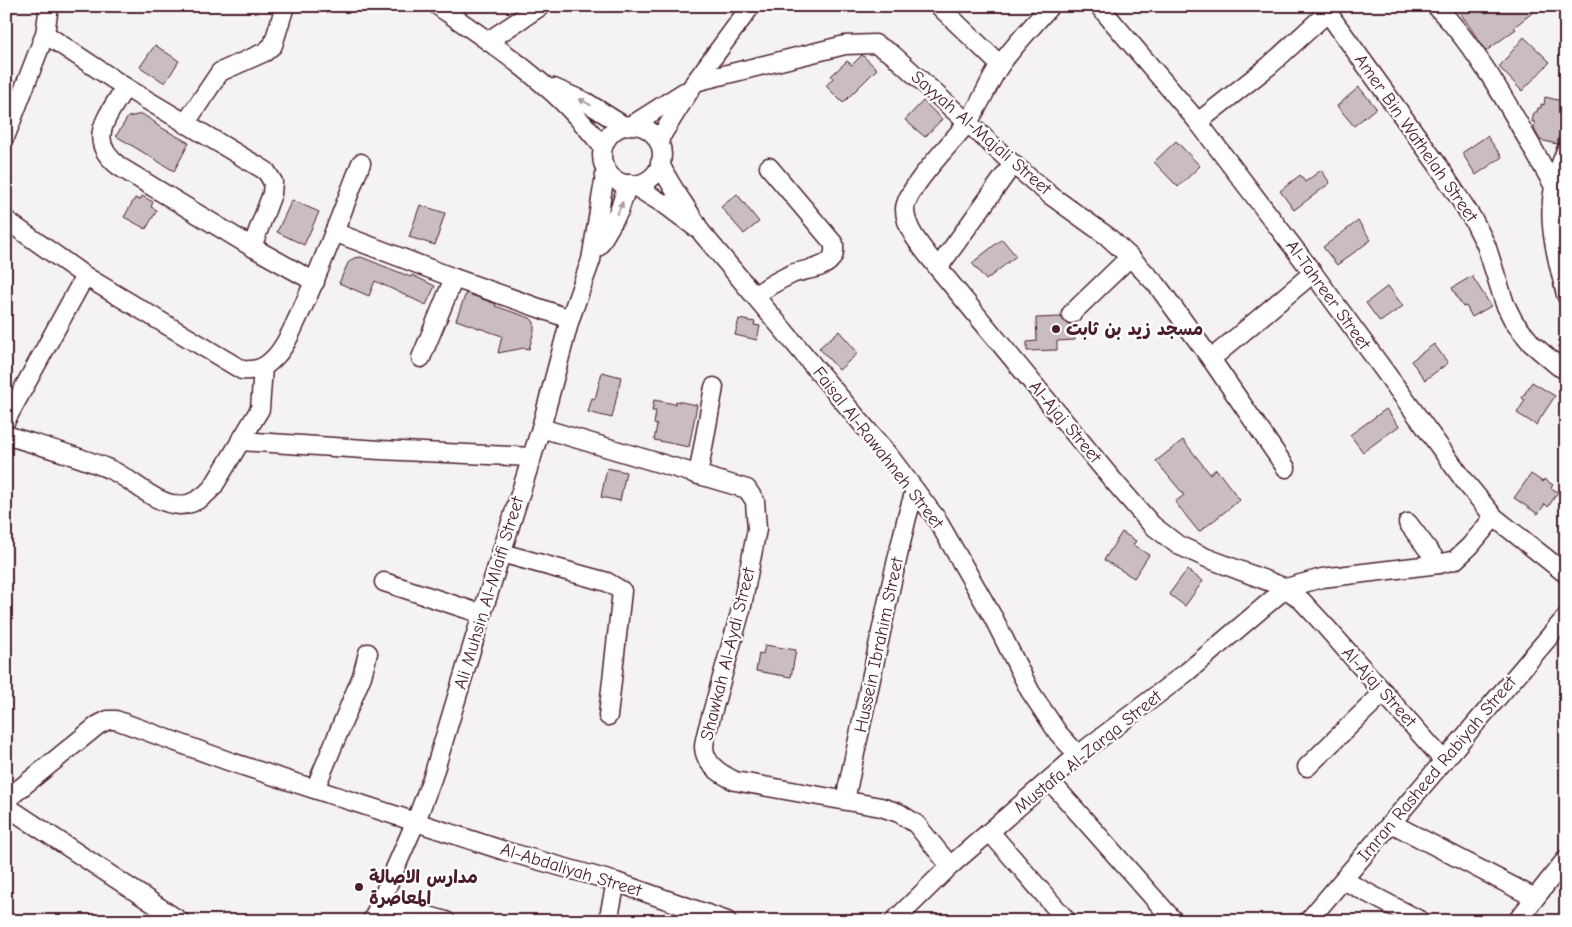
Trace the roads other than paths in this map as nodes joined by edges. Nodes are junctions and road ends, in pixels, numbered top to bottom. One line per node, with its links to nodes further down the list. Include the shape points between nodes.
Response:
1 (48, 6): 11 (street)
2 (285, 6): 19 (street, via 273,45 265,52 220,72)
3 (438, 6): 12 (street)
4 (541, 6): 12 (street)
5 (751, 6): 15 (street)
6 (939, 6): 13 (street)
7 (1050, 6): 13 (street, Al-Ajaj Street)
8 (1099, 6): 18 (street, Al-Tahreer Street)
9 (1436, 6): 31 (street, via 1486,68)
10 (1326, 9): 18 (street, via 1269,66); 50 (street, Amer Bin Wathelah Street, via 1474,220 1514,322 1532,344)
11 (45, 34): 16 (street); 21 (street)
12 (488, 41): 14 (street)
13 (1000, 65): 17 (street, Al-Ajaj Street)
14 (544, 84): 20 (street, one-way to 14, via 586,102); 23 (street)
15 (693, 85): 17 (street, Sayyah Al-Majali Street, via 844,45 875,44 892,54); 20 (street); 22 (street)
16 (125, 87): 19 (street); 35 (street, via 102,127 102,148 110,159)
17 (967, 122): 27 (street, Sayyah Al-Majali Street); 38 (street, Al-Ajaj Street, via 920,180 905,209 918,241)
18 (1198, 122): 39 (street, Al-Tahreer Street)
19 (185, 124): 35 (street, via 266,171 273,182 272,194)
20 (628, 126): 22 (street, via 647,129); 23 (street, via 611,133)
21 (6, 135)
22 (658, 141): 26 (street)
23 (603, 147): 29 (street, via 602,162)
24 (1566, 150): 31 (street)
25 (361, 163): 33 (street)
26 (660, 163): 30 (street, via 646,181); 34 (street, Faisal Al-Rawahneh Street)
27 (1013, 164): 36 (street, Sayyah Al-Majali Street); 38 (street)
28 (769, 168): 44 (street, via 834,244 835,251 826,264 793,274)
29 (606, 169): 30 (street, via 615,179); 37 (street, Ali Muhsin Al-Mlaifi Street)
30 (629, 184): 34 (street, Faisal Al-Rawahneh Street, via 667,206); 37 (street, Ali Muhsin Al-Mlaifi Street, one-way to 30, via 619,211)
31 (1560, 187): 43 (street, via 1551,211 1552,234)
32 (6, 220): 40 (street)
33 (334, 232): 41 (street); 42 (street)
34 (701, 232): 44 (street, Faisal Al-Rawahneh Street)
35 (252, 247): 42 (street)
36 (1130, 257): 45 (street); 48 (street, Sayyah Al-Majali Street, via 1157,285)
37 (591, 260): 46 (street, Ali Muhsin Al-Mlaifi Street)
38 (938, 268): 66 (street, Al-Ajaj Street, via 1152,526 1178,545)
39 (1313, 274): 48 (street); 60 (street, Al-Tahreer Street)
40 (85, 276): 49 (street, via 242,370 254,371); 52 (street)
41 (454, 278): 46 (street); 47 (street)
42 (315, 282): 49 (street, via 285,344)
43 (1566, 295)
44 (755, 296): 59 (street, Faisal Al-Rawahneh Street)
45 (1071, 314)
46 (570, 320): 53 (street, Ali Muhsin Al-Mlaifi Street)
47 (421, 358)
48 (1211, 359): 57 (street, Sayyah Al-Majali Street)
49 (263, 367): 55 (street, via 260,408)
50 (1566, 370)
51 (714, 387): 58 (street)
52 (6, 420)
53 (541, 428): 56 (street, Ali Muhsin Al-Mlaifi Street); 58 (street, Shawkah Al-Aydi Street)
54 (6, 435): 55 (street, via 110,469 162,501 180,505 203,498)
55 (240, 441): 56 (street)
56 (532, 457): 62 (street, Ali Muhsin Al-Mlaifi Street)
57 (1286, 468)
58 (698, 475): 78 (street, Shawkah Al-Aydi Street, via 747,489 754,501 757,529 742,606 707,731 704,747 708,760 718,773 735,781)
59 (915, 490): 72 (street, Faisal Al-Rawahneh Street, via 958,555 1043,712); 78 (street, Hussein Ibrahim Street)
60 (1494, 517): 63 (street, via 1455,560); 64 (street, Al-Tahreer Street)
61 (1408, 523): 63 (street)
62 (501, 553): 67 (street, Ali Muhsin Al-Mlaifi Street); 71 (street, via 607,582 622,591)
63 (1439, 564): 66 (street, via 1322,578)
64 (1566, 574)
65 (384, 582): 67 (street)
66 (1286, 588): 70 (street, Al-Ajaj Street, via 1302,601); 72 (street, Mustafa Al-Zarqa Street, via 1187,672)
67 (482, 614): 80 (street, Ali Muhsin Al-Mlaifi Street)
68 (1566, 617): 73 (street, Imran Rasheed Rabiyah Street)
69 (368, 653): 76 (street, via 362,676)
70 (1384, 692): 73 (street, Al-Ajaj Street); 74 (street)
71 (608, 716)
72 (1078, 756): 75 (street, Mustafa Al-Zarqa Street)
73 (1444, 761): 81 (street, Imran Rasheed Rabiyah Street)
74 (1306, 767)
75 (1050, 781): 82 (street, Mustafa Al-Zarqa Street); 96 (street)
76 (315, 789): 77 (street, Al-Abdaliyah Street, via 116,720 108,720); 80 (street, Al-Abdaliyah Street)
77 (6, 800)
78 (845, 800): 83 (street, Shawkah Al-Aydi Street, via 880,807 908,818)
79 (6, 806): 89 (street)
80 (416, 821): 86 (street, Al-Abdaliyah Street, via 505,851); 88 (street, Ali Muhsin Al-Mlaifi Street)
81 (1391, 823): 85 (street, Imran Rasheed Rabiyah Street); 87 (street)
82 (990, 832): 83 (street, Mustafa Al-Zarqa Street); 95 (street)
83 (950, 866): 94 (street, Mustafa Al-Zarqa Street)
84 (1563, 867): 87 (street)
85 (1343, 880): 97 (street, Imran Rasheed Rabiyah Street); 98 (street)
86 (616, 882): 92 (street); 93 (street, Al-Abdaliyah Street)
87 (1536, 898): 99 (street)
88 (380, 902): 90 (street, Ali Muhsin Al-Mlaifi Street); 91 (street)
89 (180, 921)
90 (372, 921)
91 (446, 921)
92 (608, 921)
93 (727, 921)
94 (894, 921)
95 (1068, 921)
96 (1174, 921)
97 (1308, 921)
98 (1421, 921)
99 (1518, 921)

